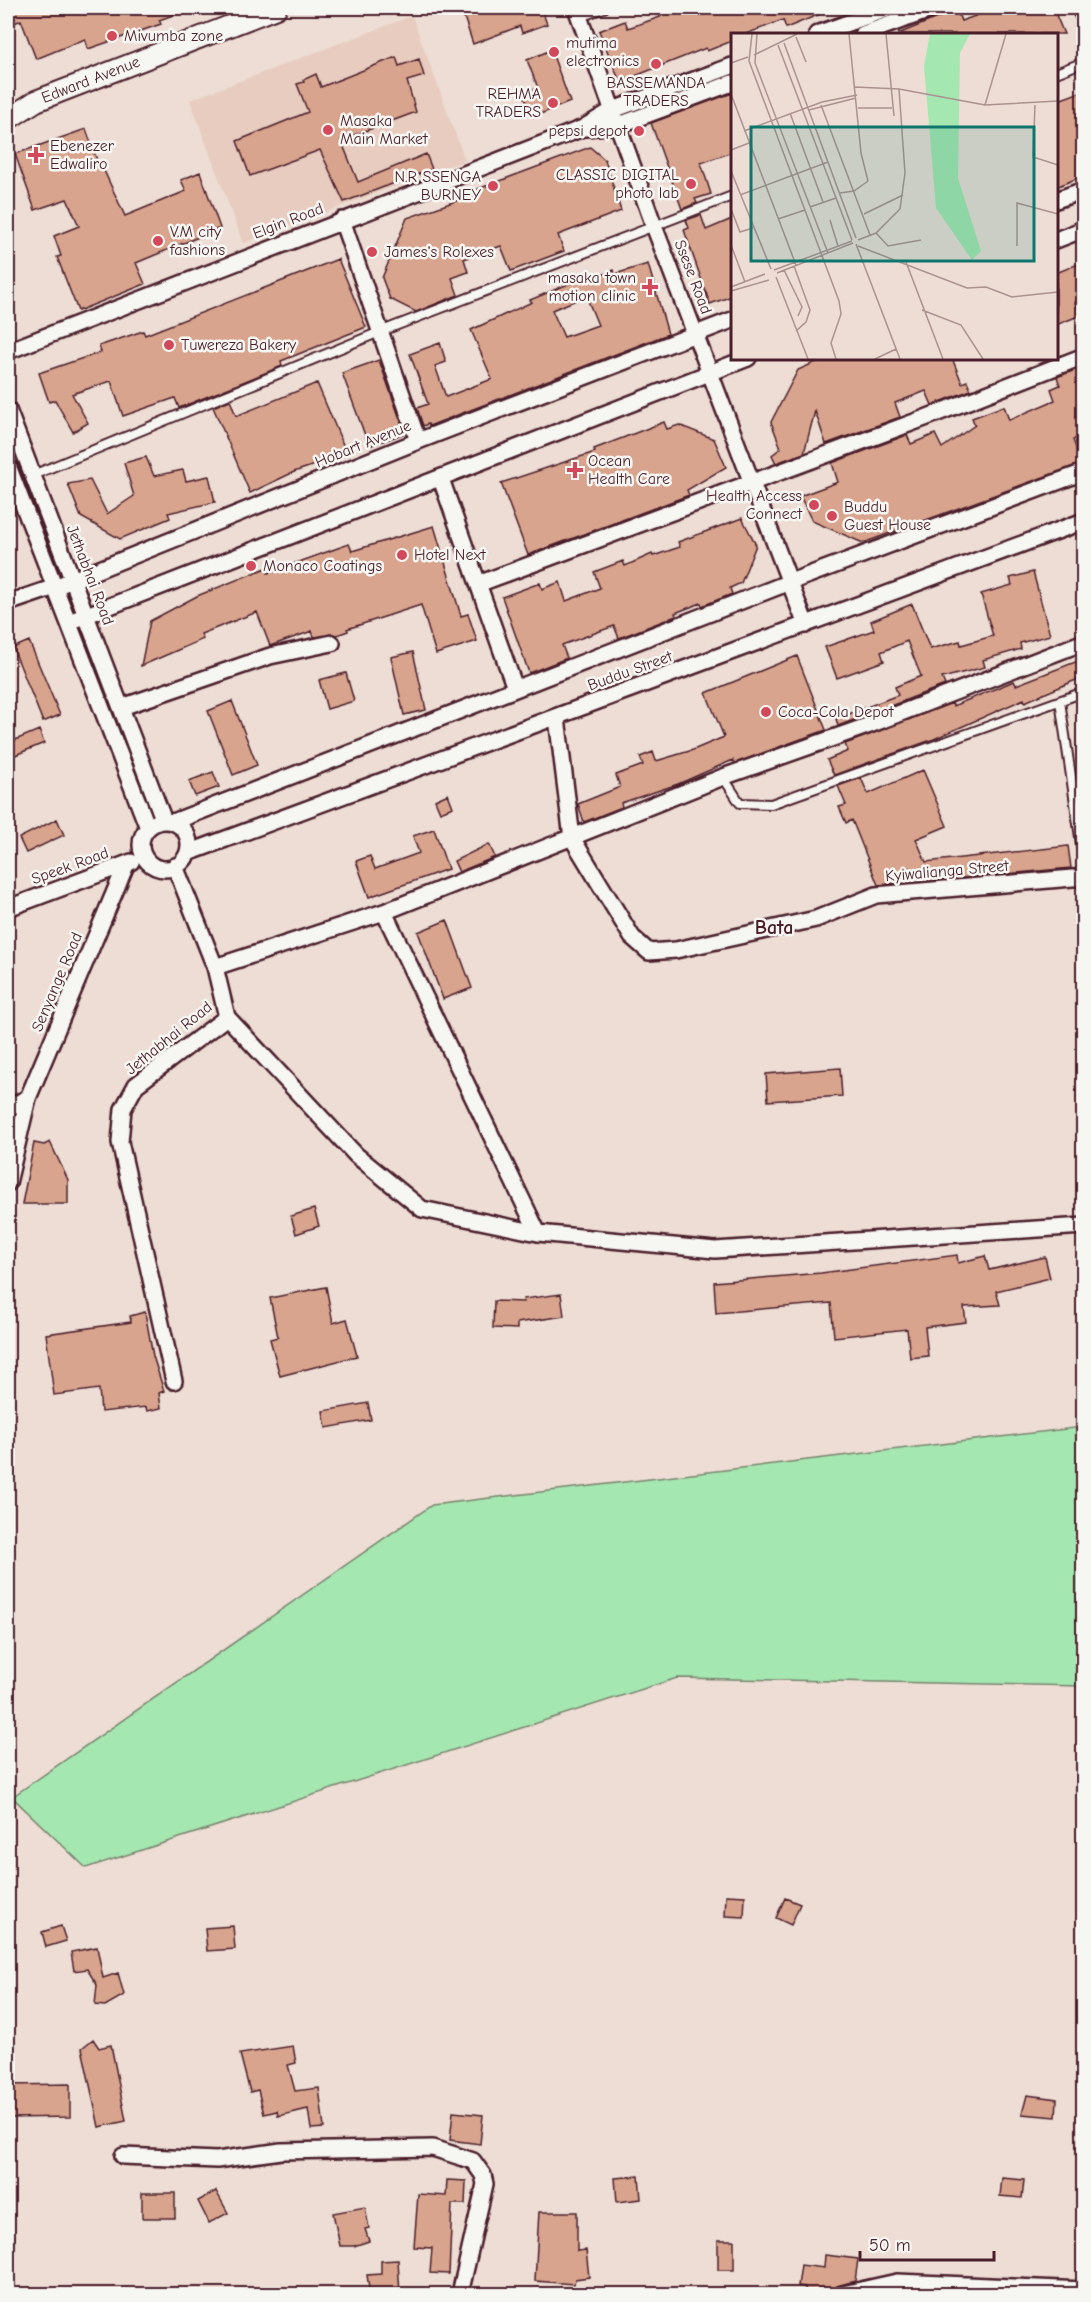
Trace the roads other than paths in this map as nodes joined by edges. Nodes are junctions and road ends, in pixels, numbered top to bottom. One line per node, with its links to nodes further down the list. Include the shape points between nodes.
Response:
1 (604, 8): 6 (lane)
2 (890, 8): 8 (street)
3 (936, 8): 9 (street)
4 (1080, 8): 7 (street)
5 (269, 9): 14 (street, Edward Avenue)
6 (578, 12): 16 (street, Ssese Road)
7 (1083, 16)
8 (820, 33)
9 (866, 33)
10 (1083, 62): 12 (lane)
11 (731, 66): 16 (street, Elgin Road)
12 (1058, 72)
13 (731, 83): 18 (street, Elgin Road)
14 (36, 101): 15 (street); 17 (street, Edward Avenue)
15 (8, 104)
16 (613, 110): 18 (street, Ssese Road); 19 (street, Elgin Road)
17 (8, 119)
18 (619, 125): 19 (street, Elgin Road); 24 (street, Ssese Road)
19 (583, 128): 23 (street, Elgin Road)
20 (1083, 190): 22 (street)
21 (731, 196): 24 (lane)
22 (1058, 199)
23 (342, 220): 28 (street); 30 (street, Elgin Road)
24 (654, 226): 28 (lane); 29 (street, Ssese Road)
25 (1083, 229): 26 (street)
26 (1058, 239)
27 (731, 320): 29 (street, Hobart Avenue)
28 (382, 331): 35 (street); 38 (lane)
29 (696, 333): 33 (street, Ssese Road); 35 (street, Hobart Avenue)
30 (8, 351)
31 (1083, 356): 40 (street)
32 (743, 360): 33 (street)
33 (711, 373): 39 (street); 40 (street, Ssese Road)
34 (8, 410): 38 (street, Jethabhai Road)
35 (418, 441): 42 (street, Hobart Avenue)
36 (8, 466): 45 (street)
37 (1083, 472): 43 (street)
38 (33, 475): 42 (street, Jethabhai Road)
39 (441, 479): 44 (street); 47 (street)
40 (753, 483): 43 (street, Ssese Road); 44 (street)
41 (1083, 521): 49 (street, Buddu Street)
42 (72, 580): 45 (street, Hobart Avenue); 47 (street, Jethabhai Road)
43 (790, 582): 49 (street, Ssese Road); 52 (street)
44 (478, 584): 52 (street)
45 (55, 587): 46 (street, Hobart Avenue); 48 (street)
46 (8, 603)
47 (87, 615): 48 (street); 55 (street, Jethabhai Road)
48 (69, 622): 59 (street)
49 (806, 625): 56 (street, Buddu Street)
50 (1083, 642): 57 (street)
51 (332, 643): 55 (street, via 270,656)
52 (515, 688): 58 (street)
53 (1083, 693): 54 (lane)
54 (1060, 701): 57 (lane, via 771,804 740,803); 64 (lane)
55 (122, 707): 58 (street, Jethabhai Road)
56 (557, 718): 60 (street, Kyiwalianga Street); 61 (street, Buddu Street)
57 (723, 777): 60 (street)
58 (169, 821): 59 (street); 61 (street, via 187,835)
59 (148, 828): 62 (street, via 141,846)
60 (572, 838): 66 (street, Kyiwalianga Street, via 632,937 649,952 676,950 816,920 876,895); 68 (street)
61 (188, 853): 65 (street)
62 (144, 855): 63 (street, Speek Road); 65 (street, via 157,867)
63 (126, 865): 67 (street, Speek Road); 71 (street, Senyange Road)
64 (1083, 865)
65 (175, 867): 69 (street, Jethabhai Road)
66 (1083, 877)
67 (8, 908)
68 (384, 912): 69 (street); 75 (street)
69 (215, 967): 70 (street, Jethabhai Road)
70 (227, 1017): 75 (street, via 356,1155 422,1209); 76 (street, Jethabhai Road, via 136,1085 123,1109 120,1142)
71 (28, 1098): 72 (street); 73 (street, Senyange Road)
72 (8, 1108)
73 (8, 1183)
74 (1083, 1226): 75 (street, via 715,1250)
75 (538, 1233)
76 (174, 1382)
77 (123, 2156): 79 (street, via 217,2160 281,2151 433,2148 473,2161 485,2184)
78 (1083, 2290): 80 (street, via 897,2282)
79 (460, 2295)
80 (843, 2295)

